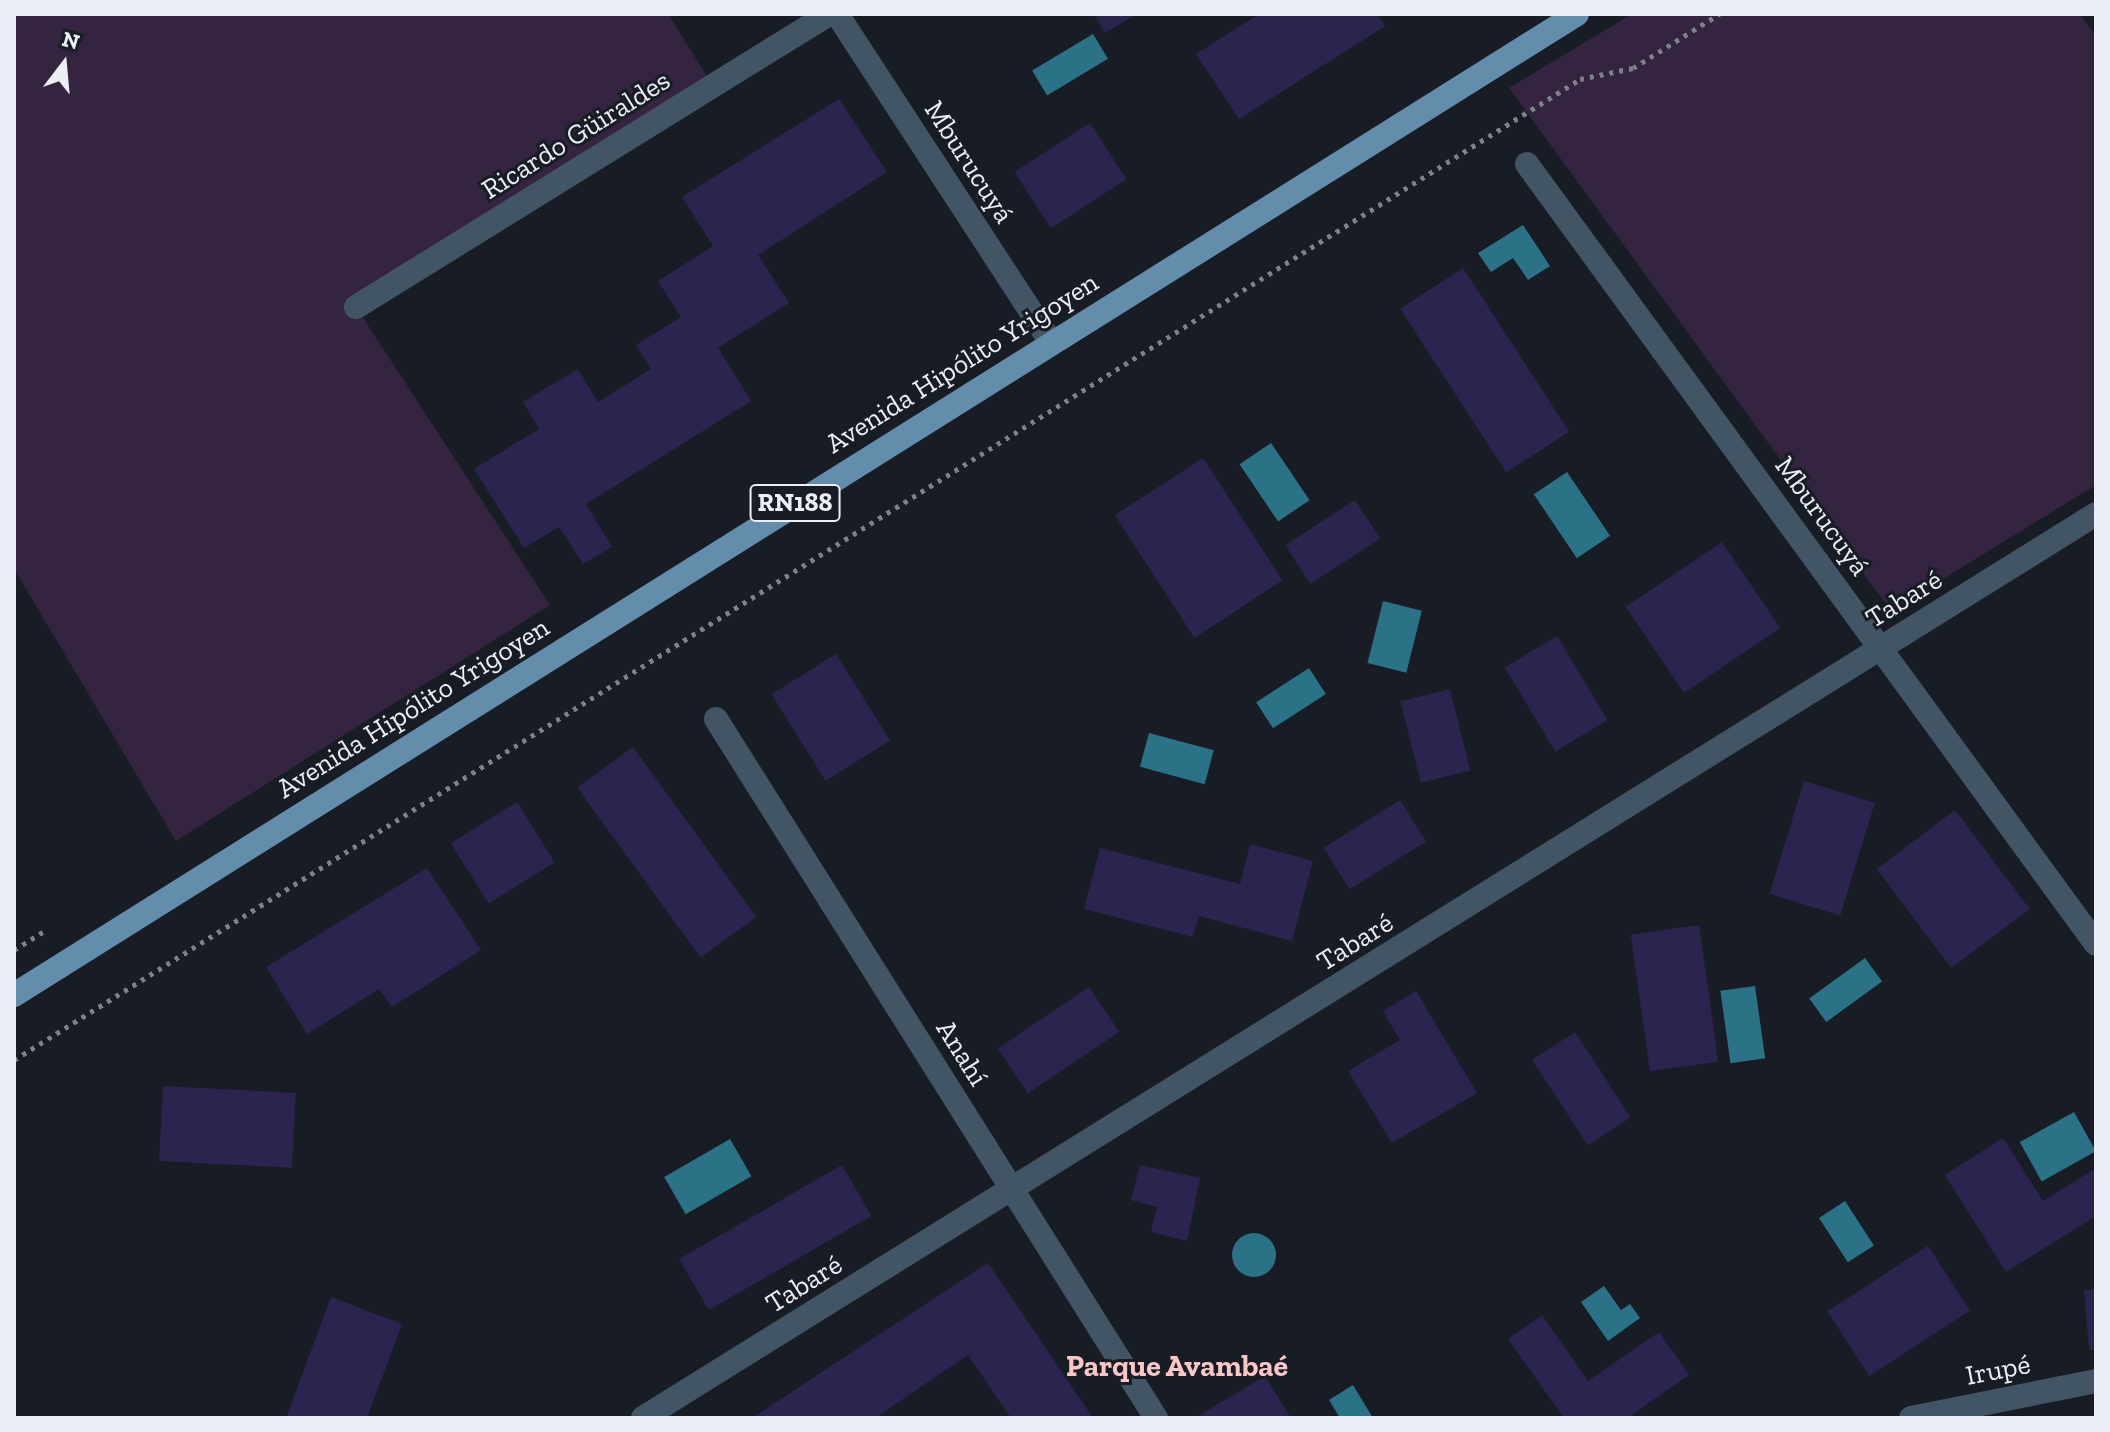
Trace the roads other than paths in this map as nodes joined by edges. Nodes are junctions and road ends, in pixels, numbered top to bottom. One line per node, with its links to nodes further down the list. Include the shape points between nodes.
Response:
1 (829, 14): 5 (street, Ricardo Güiraldes)
2 (837, 14): 6 (street, Mburucuyá)
3 (1577, 14): 6 (main road, Avenida Hipólito Yrigoyen / RN188)
4 (1527, 164): 8 (street, Mburucuyá)
5 (356, 307)
6 (1051, 342): 11 (main road, Avenida Hipólito Yrigoyen / RN188)
7 (2096, 514): 8 (street, Tabaré)
8 (1882, 649): 10 (street, Mburucuyá); 12 (street, Tabaré)
9 (716, 719): 12 (street, Anahí)
10 (2096, 944)
11 (14, 995)
12 (1013, 1190): 14 (street, Tabaré); 15 (street, Anahí)
13 (2096, 1381): 16 (street, Irupé)
14 (643, 1418)
15 (1156, 1418)
16 (1911, 1418)

